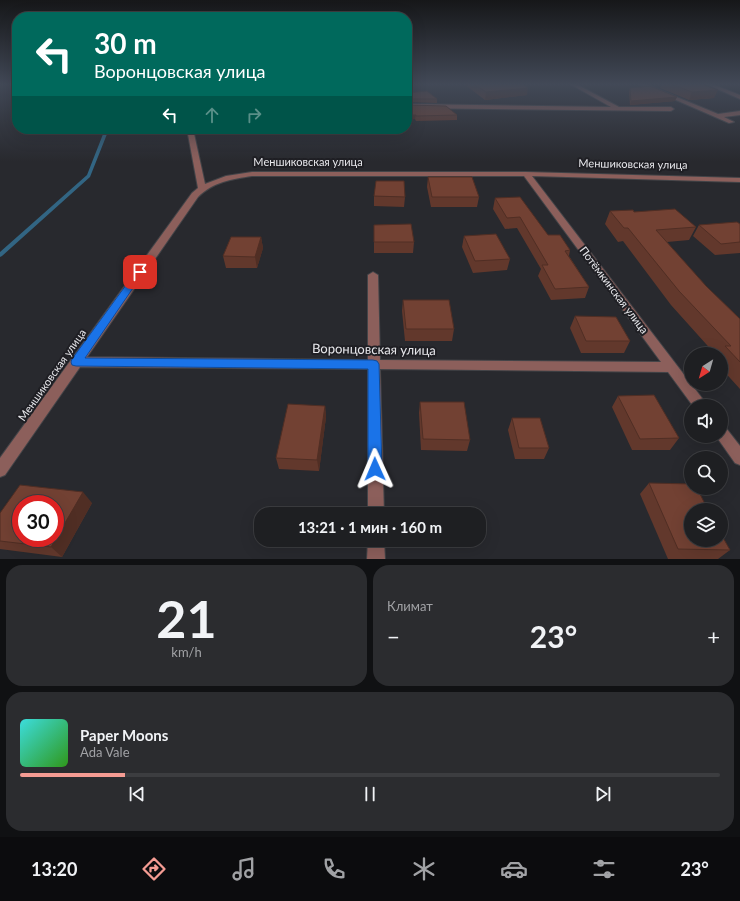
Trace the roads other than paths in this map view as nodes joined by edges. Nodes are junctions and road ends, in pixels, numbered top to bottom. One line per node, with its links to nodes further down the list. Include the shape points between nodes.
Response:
1 (702, 110): 3 (street)
2 (740, 113): 3 (street)
3 (716, 116): 4 (street)
4 (731, 122)
5 (191, 134): 8 (street)
6 (526, 174): 7 (street, Меншиковская улица); 8 (street, Меншиковская улица, via 252,174 230,178); 12 (street, Потёмкинская улица)
7 (740, 180)
8 (202, 188): 10 (street, Меншиковская улица, via 194,195)
9 (373, 275): 11 (street)
10 (76, 362): 11 (street, Воронцовская улица); 16 (street, Меншиковская улица)
11 (373, 364): 12 (street, Воронцовская улица); 17 (street)
12 (672, 367): 13 (street, Потёмкинская улица)
13 (696, 399)
14 (728, 442): 15 (street)
15 (740, 458)
16 (0, 470)
17 (376, 507)
18 (376, 547): 19 (street)
19 (376, 559)

